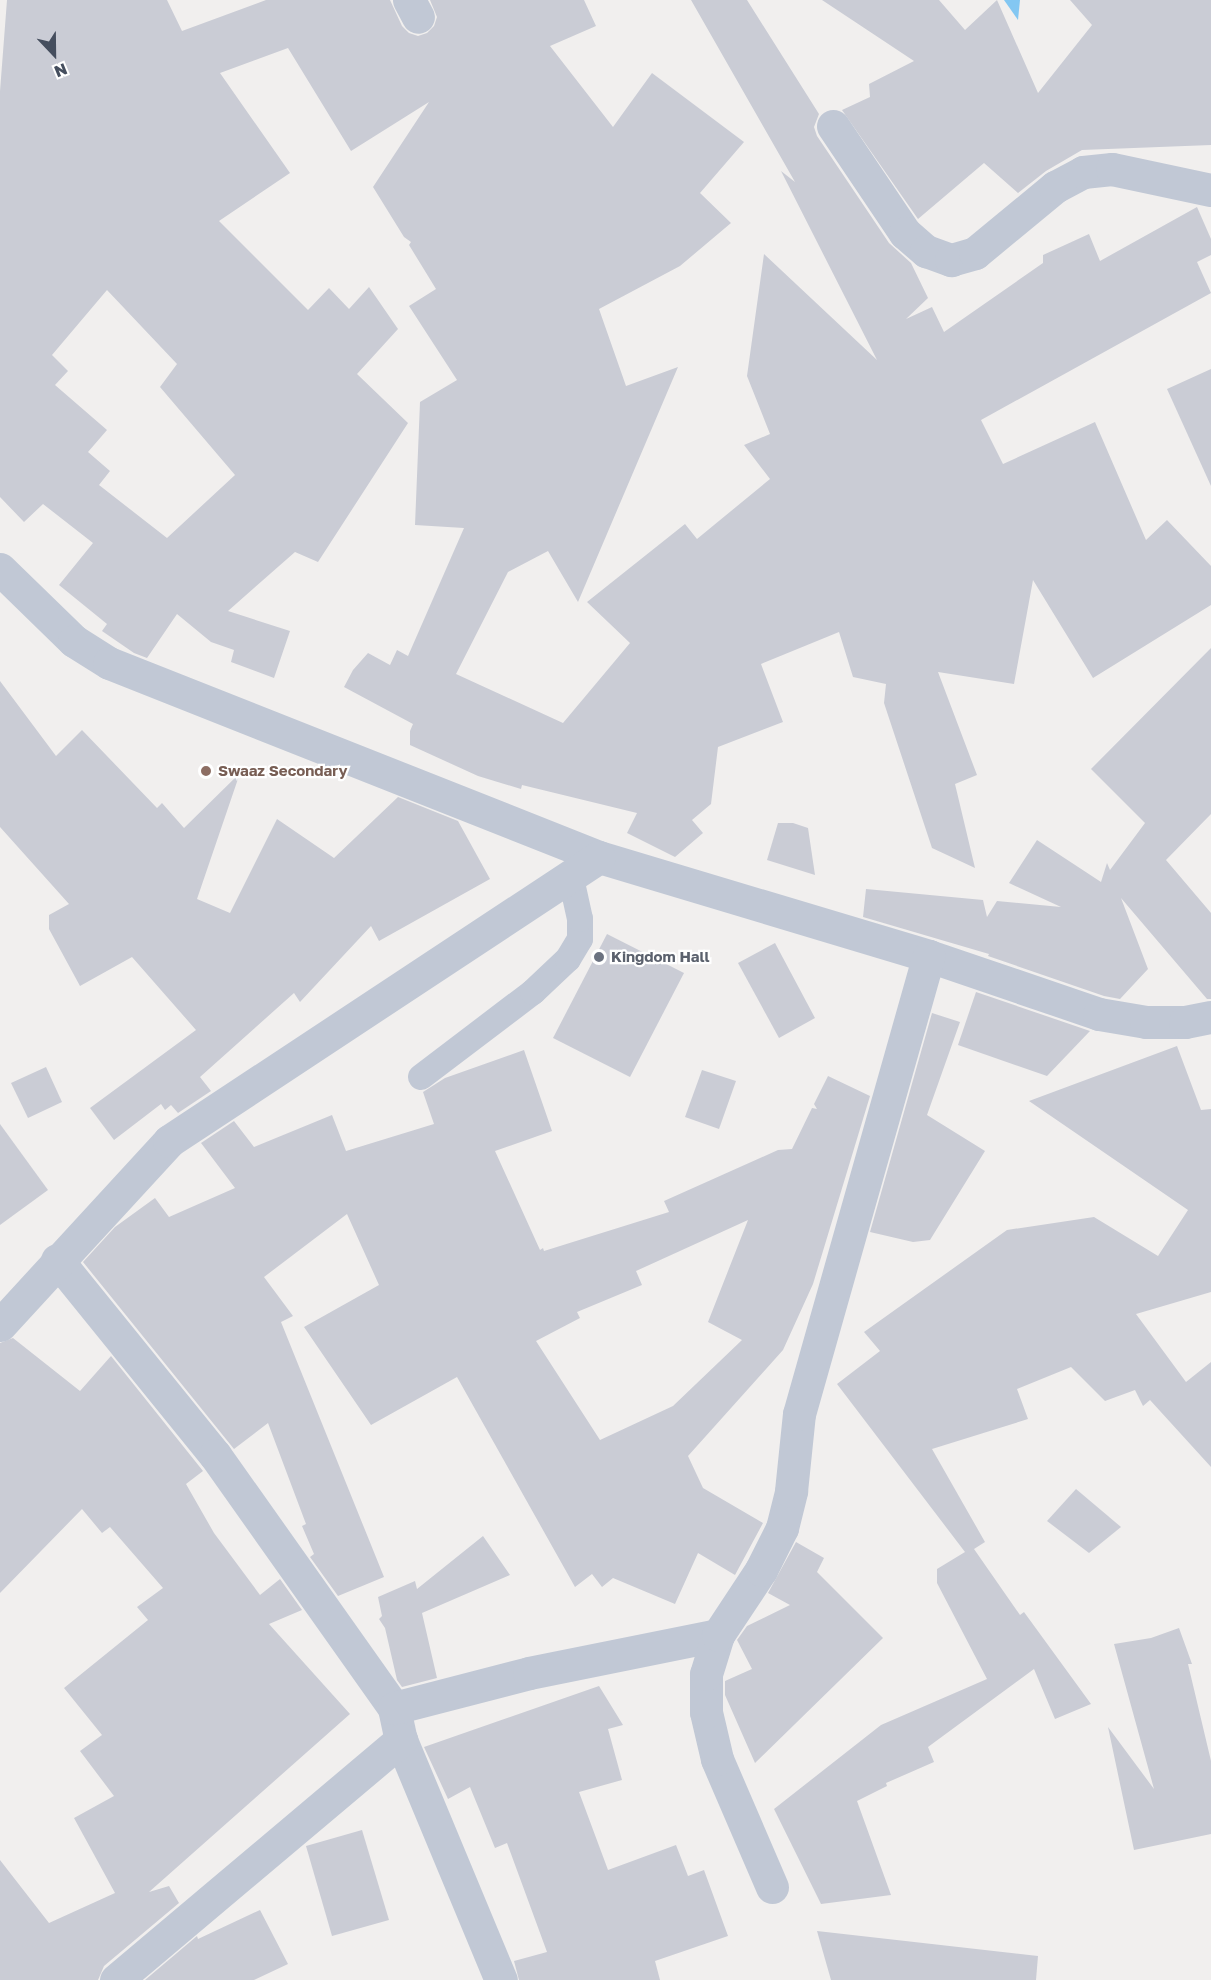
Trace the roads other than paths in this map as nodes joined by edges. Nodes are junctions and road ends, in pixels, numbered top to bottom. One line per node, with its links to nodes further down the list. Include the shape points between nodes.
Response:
1 (833, 126): 2 (street, via 905,233 926,251 951,260 975,253 1055,187 1083,172 1112,169)
2 (1211, 190)
3 (3, 579): 4 (street, via 74,641 144,680)
4 (599, 857): 5 (street); 6 (street)
5 (571, 878): 8 (lane, via 580,939 568,959 533,992); 9 (street, via 169,1141)
6 (928, 956): 7 (street, via 1099,1014 1146,1022); 11 (street, via 799,1414 791,1491 782,1528 761,1570)
7 (1211, 1017)
8 (421, 1077)
9 (57, 1260): 10 (street); 12 (street, via 215,1455)
10 (0, 1325)
11 (718, 1635): 12 (street, via 529,1673); 14 (street, via 706,1674 706,1712 717,1759)
12 (394, 1708): 13 (street)
13 (401, 1740): 15 (street); 16 (street)
14 (772, 1887)
15 (116, 1980)
16 (501, 1980)

